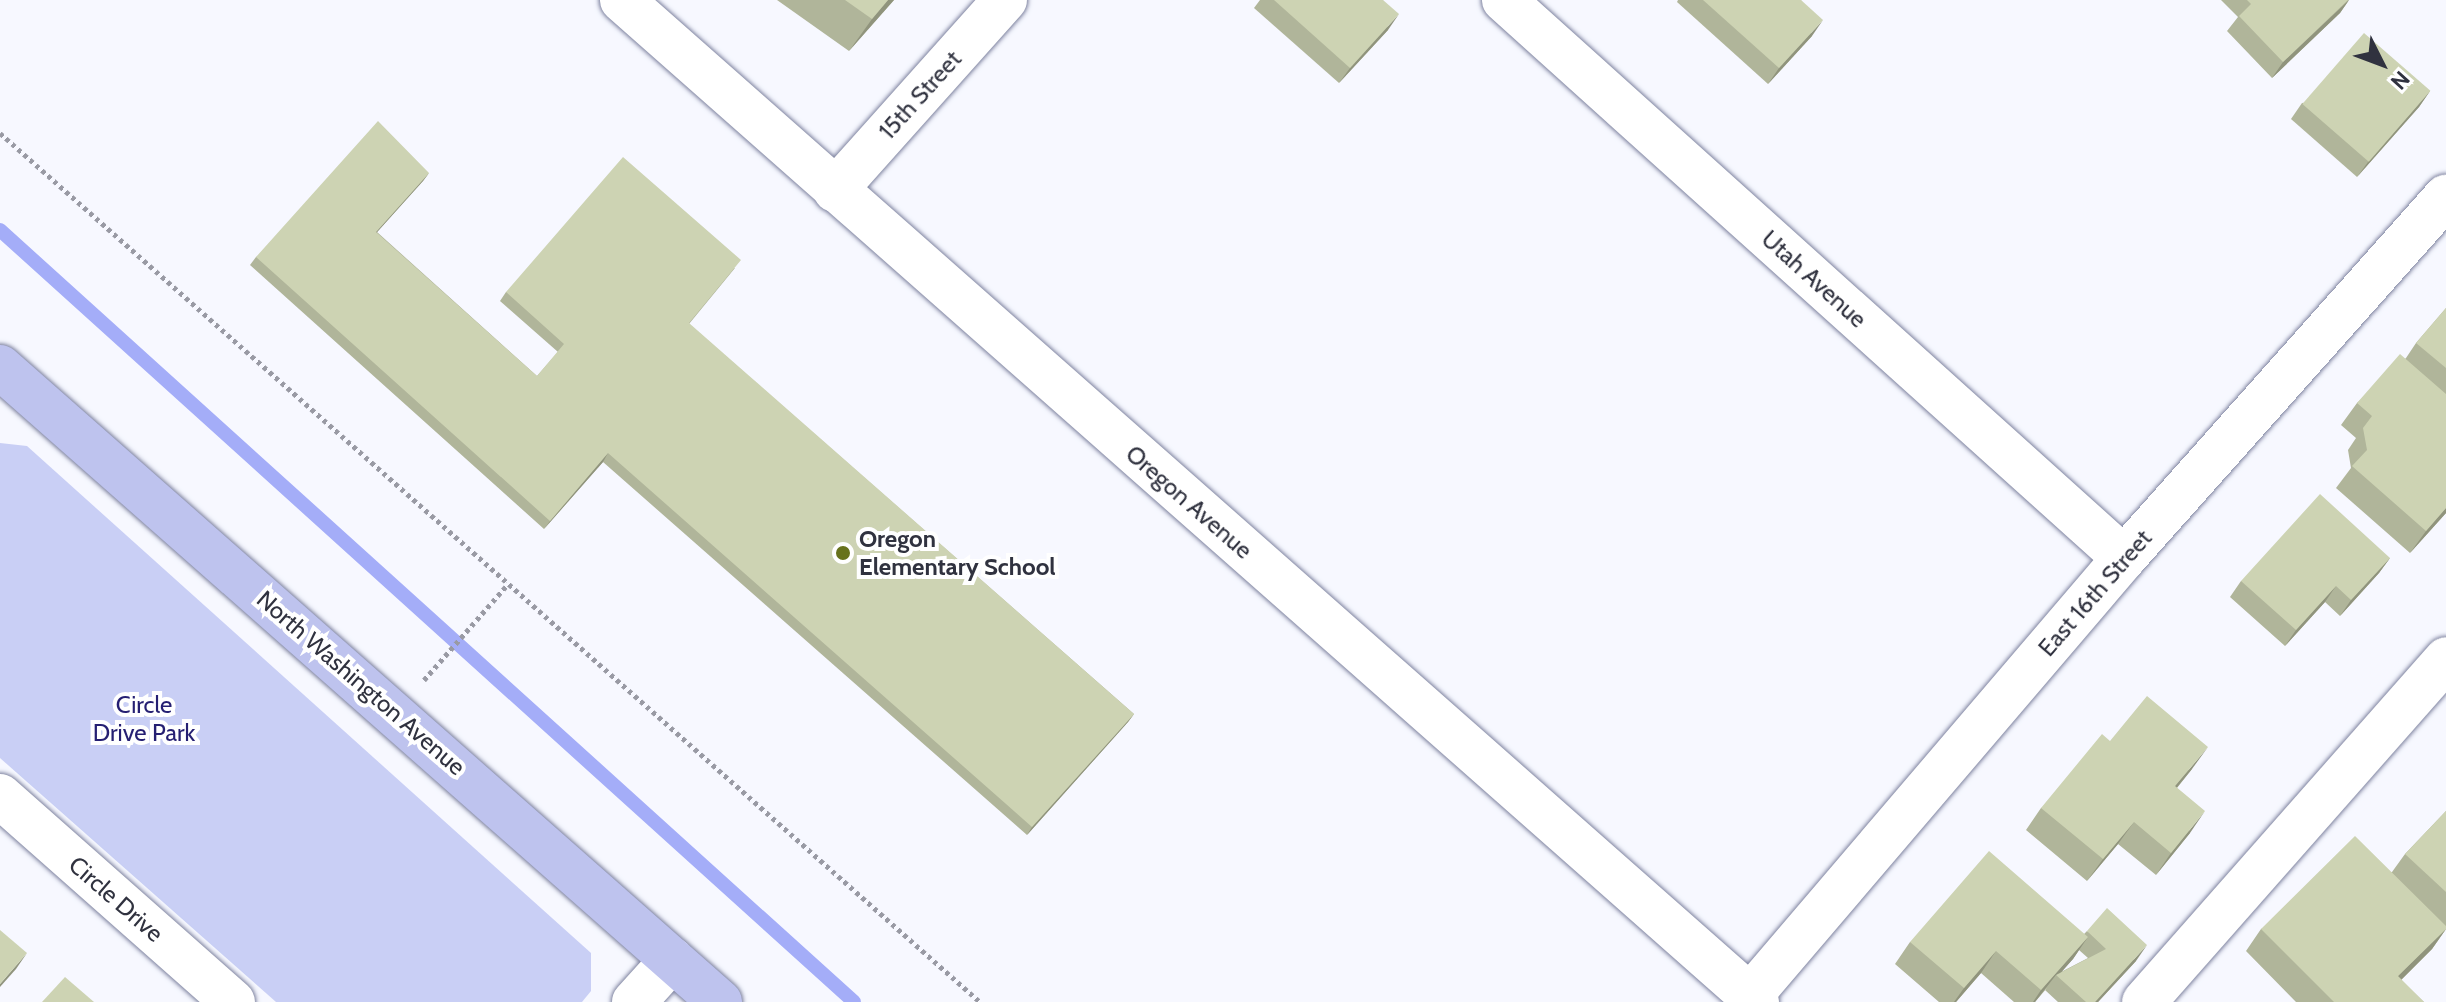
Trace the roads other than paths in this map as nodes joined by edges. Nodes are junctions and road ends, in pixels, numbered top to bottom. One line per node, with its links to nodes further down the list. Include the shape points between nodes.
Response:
1 (622, 0): 4 (street, Oregon Avenue)
2 (1005, 0): 4 (street, 15th Street)
3 (1504, 0): 7 (street, Utah Avenue)
4 (835, 190): 11 (street, Oregon Avenue)
5 (2446, 196): 7 (street, East 16th Street)
6 (0, 367): 10 (main road, North Washington Avenue)
7 (2124, 558): 11 (street, East 16th Street)
8 (2446, 659): 15 (street)
9 (0, 796): 12 (street, Circle Drive)
10 (672, 960): 13 (street); 14 (main road, North Washington Avenue)
11 (1753, 999)
12 (233, 1002)
13 (634, 1002)
14 (720, 1002)
15 (2144, 1002)

